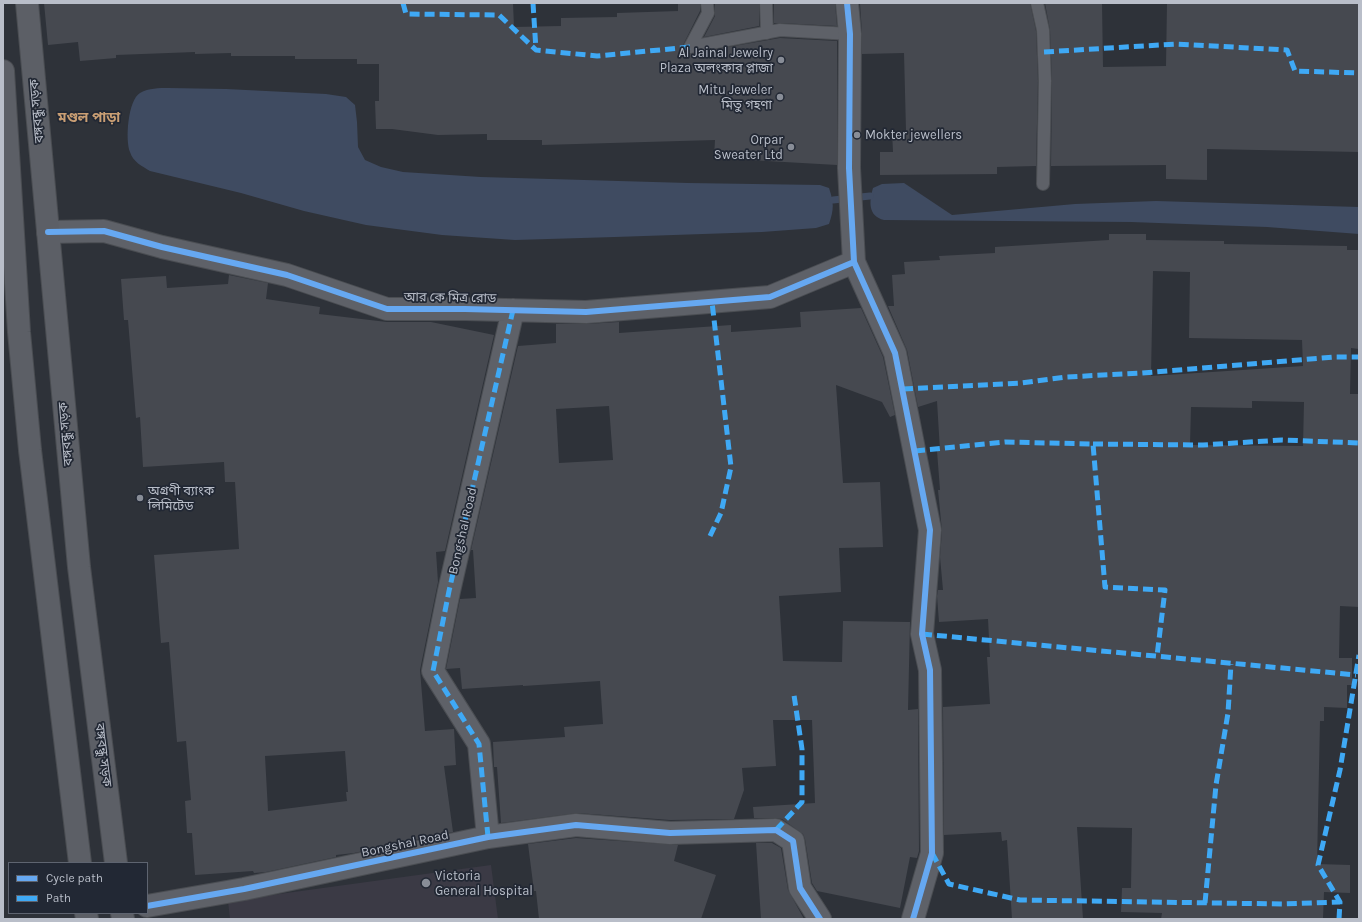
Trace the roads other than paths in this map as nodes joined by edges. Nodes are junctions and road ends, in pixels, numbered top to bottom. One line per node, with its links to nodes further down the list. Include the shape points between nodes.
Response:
1 (27, 3): 11 (main road, বঙ্গবন্ধু সড়ক)
2 (707, 3): 6 (lane, via 708,13 690,47)
3 (766, 3): 6 (lane)
4 (847, 3): 7 (street)
5 (1037, 3): 10 (lane, via 1043,30 1045,74)
6 (767, 33): 7 (lane, via 780,30)
7 (850, 34): 12 (street, via 849,168)
8 (3, 71): 9 (main road)
9 (6, 168): 15 (main road, via 30,450)
10 (1043, 184)
11 (48, 232): 13 (street, আর কে মিত্র রোড, via 104,231 287,275 388,308); 16 (main road, বঙ্গবন্ধু সড়ক, via 79,567)
12 (854, 257): 13 (street, আর কে মিত্র রোড, via 770,297 586,312); 19 (street, via 895,353 930,530 922,634 930,670 932,853)
13 (513, 310): 14 (street, Bongshal Road, via 433,671 479,744)
14 (488, 837): 17 (street, Bongshal Road, via 244,889); 18 (street, Bongshal Road, via 576,825 670,834 776,830 792,841 800,888)
15 (80, 862)
16 (116, 862)
17 (148, 906)
18 (820, 919)
19 (913, 919)

